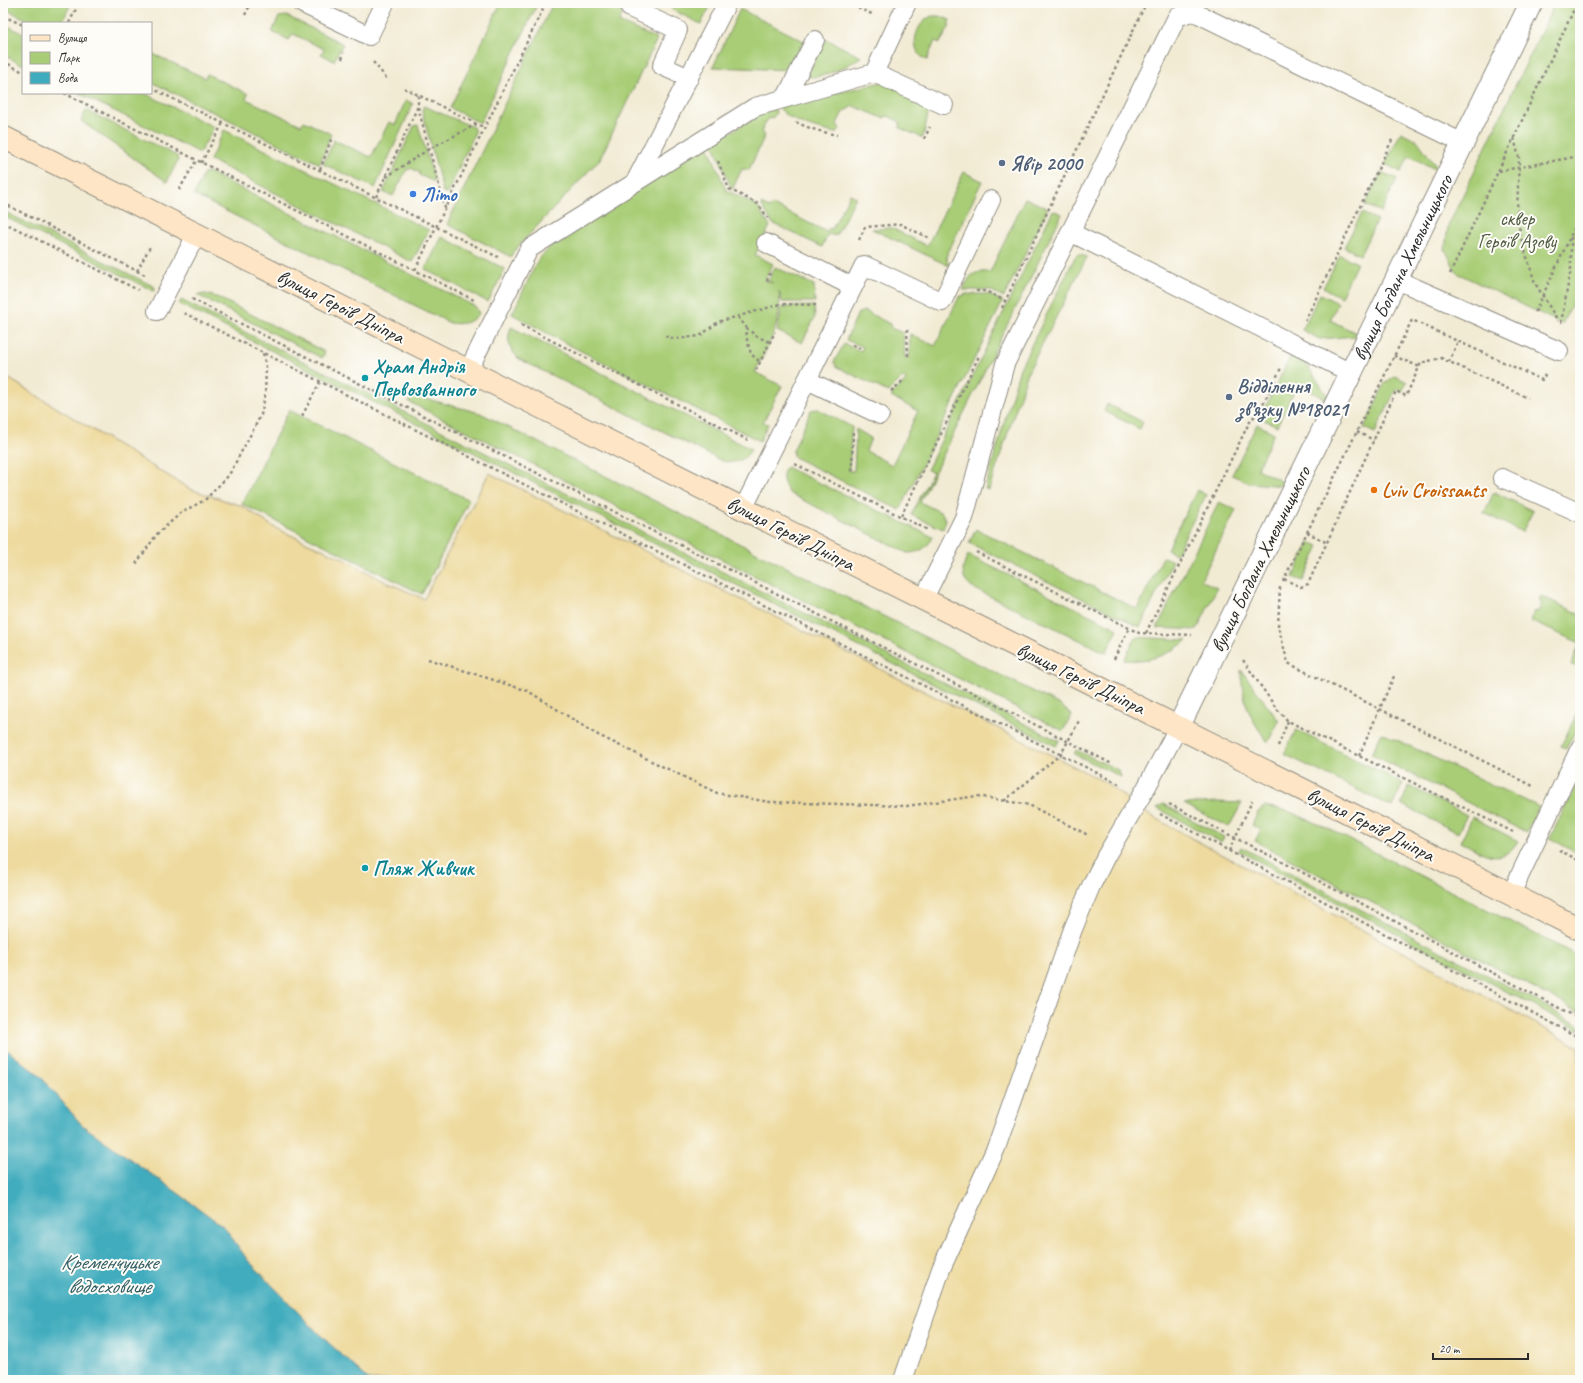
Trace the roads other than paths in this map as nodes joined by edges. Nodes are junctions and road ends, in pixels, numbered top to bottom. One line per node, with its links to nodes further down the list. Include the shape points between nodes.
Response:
1 (301, 3): 2 (lane, via 370,36)
2 (385, 3)
3 (727, 3): 9 (lane)
4 (907, 3): 8 (lane)
5 (1531, 3): 13 (street, вулиця Богдана Хмельницького)
6 (630, 8): 9 (lane, via 678,30 662,66)
7 (815, 40): 10 (lane)
8 (874, 73): 10 (lane); 11 (lane)
9 (689, 78): 14 (lane)
10 (786, 97): 14 (lane, via 755,107)
11 (944, 104)
12 (3, 137): 17 (main road, вулиця Героїв Дніпра)
13 (1463, 143): 16 (lane, via 1198,14 1184,13 1173,23); 19 (street, вулиця Богдана Хмельницького)
14 (636, 182): 23 (lane, via 529,249)
15 (991, 200): 20 (lane, via 942,302 864,265)
16 (1070, 232): 24 (lane); 30 (lane, via 1005,364 964,518)
17 (197, 233): 21 (lane); 23 (main road, вулиця Героїв Дніпра)
18 (766, 243): 20 (lane)
19 (1396, 280): 22 (lane); 24 (street, вулиця Богдана Хмельницького)
20 (853, 287): 25 (lane)
21 (157, 311)
22 (1559, 351)
23 (468, 371): 28 (main road, вулиця Героїв Дніпра)
24 (1351, 373): 31 (street, вулиця Богдана Хмельницького)
25 (807, 380): 26 (lane); 28 (lane)
26 (880, 415)
27 (1502, 478): 29 (lane)
28 (743, 509): 30 (main road, вулиця Героїв Дніпра)
29 (1580, 513)
30 (923, 600): 31 (main road, вулиця Героїв Дніпра)
31 (1178, 726): 33 (main road, вулиця Героїв Дніпра); 35 (lane, via 1091,886 1073,929 1001,1136 946,1256)
32 (1580, 748): 33 (lane)
33 (1512, 894): 34 (main road, вулиця Героїв Дніпра)
34 (1580, 929)
35 (903, 1380)

